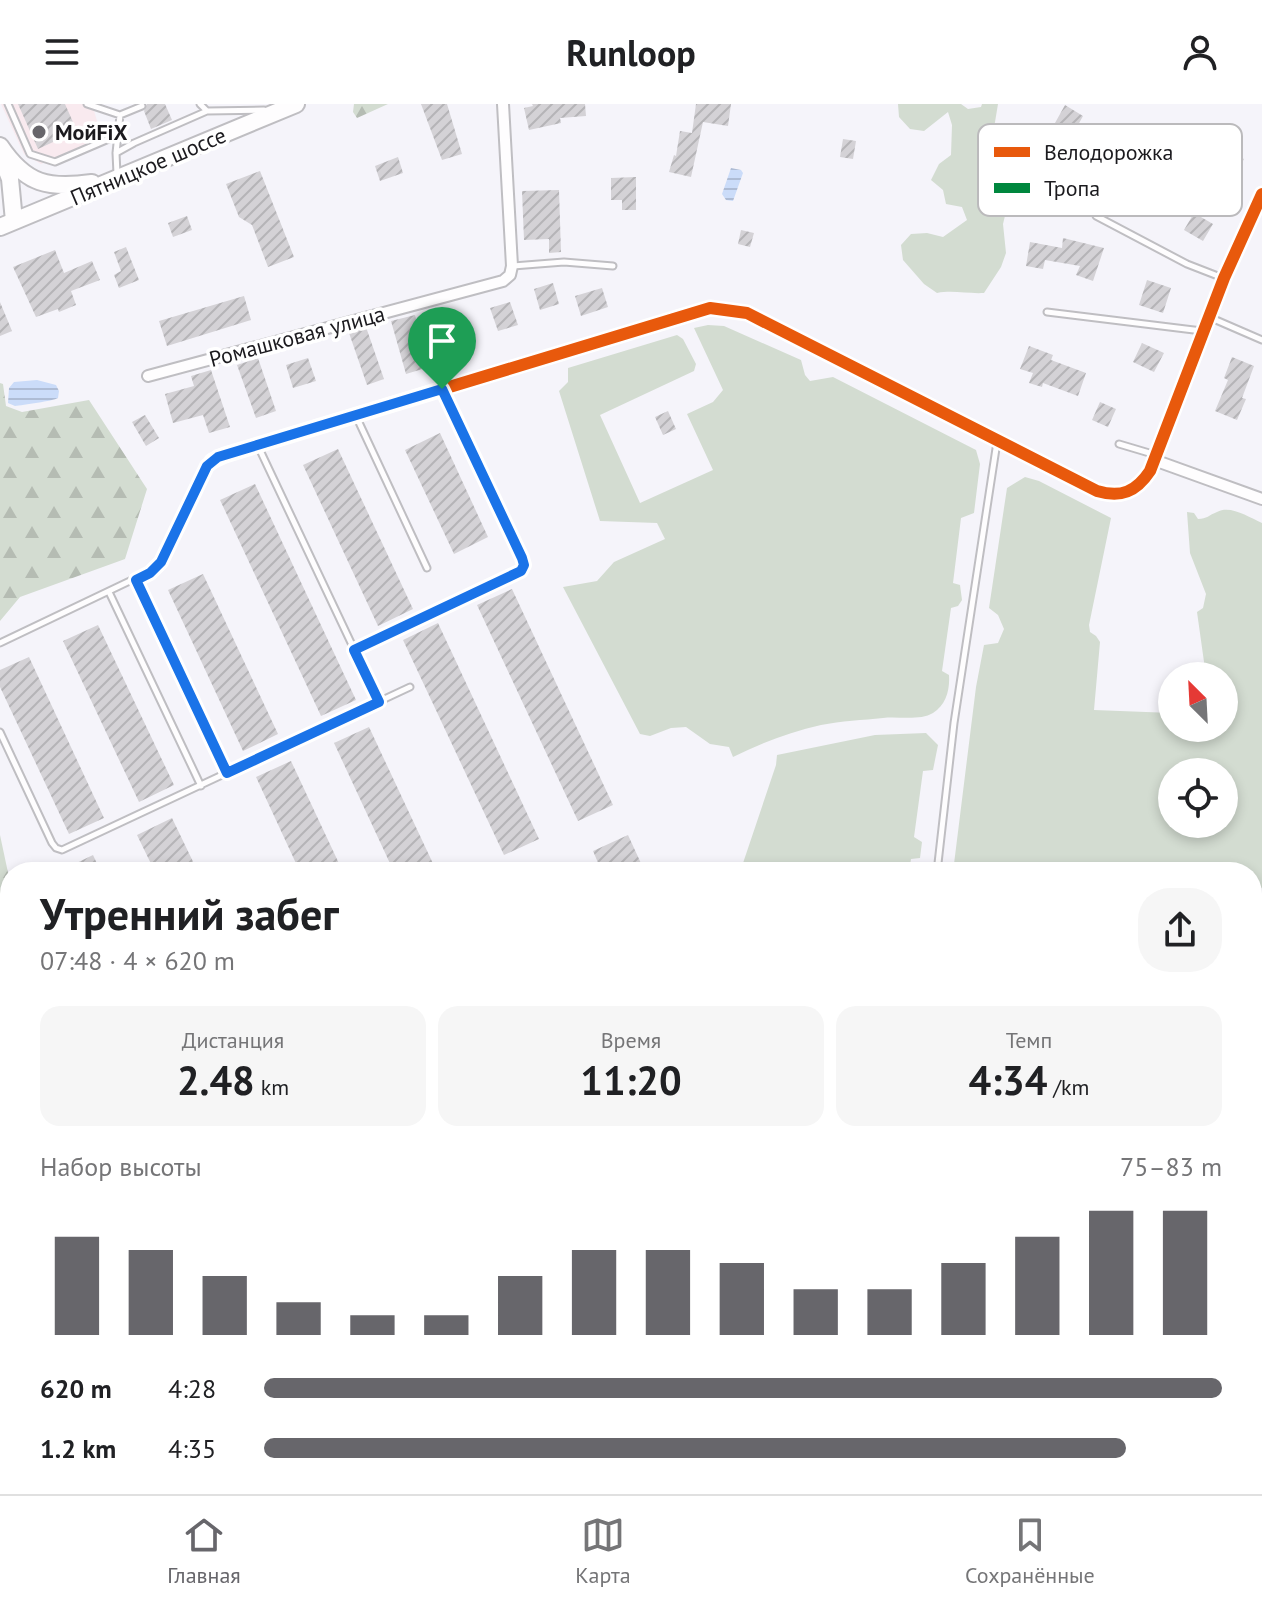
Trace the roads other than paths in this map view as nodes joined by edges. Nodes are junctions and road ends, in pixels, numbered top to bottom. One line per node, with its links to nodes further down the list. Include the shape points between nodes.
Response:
1 (8, 104): 9 (lane, via 30,154 55,162)
2 (87, 104): 8 (lane)
3 (200, 104): 7 (lane)
4 (503, 104): 18 (street)
5 (142, 106): 8 (lane)
6 (290, 106): 7 (lane); 13 (main road, Пятницкое шоссе)
7 (207, 111): 12 (lane)
8 (120, 115): 9 (lane)
9 (118, 135): 12 (lane)
10 (0, 146): 13 (main road, via 41,183 73,186)
11 (0, 152): 17 (main road, via 10,179)
12 (116, 153): 13 (lane)
13 (118, 179): 17 (main road, Пятницкое шоссе)
14 (1262, 194): 20 (street)
15 (0, 208): 17 (main road)
16 (1096, 216): 20 (lane)
17 (7, 224)
18 (512, 266): 19 (lane); 25 (street, Ромашковая улица, via 510,275 493,285)
19 (613, 266)
20 (1224, 278): 22 (street)
21 (1047, 312): 23 (lane)
22 (1209, 317): 23 (street); 24 (lane)
23 (1203, 332): 31 (street)
24 (1262, 340)
25 (148, 376)
26 (442, 389): 27 (street); 28 (street, via 710,308 747,313); 38 (lane, via 524,565 515,574)
27 (355, 415): 30 (street); 34 (lane)
28 (997, 442): 31 (street, via 1110,495 1134,490); 44 (lane)
29 (1119, 444): 31 (lane)
30 (258, 445): 32 (street); 38 (lane)
31 (1155, 458): 33 (street)
32 (212, 461): 35 (lane, via 161,562)
33 (1262, 499)
34 (427, 568)
35 (136, 580): 36 (lane); 42 (lane)
36 (109, 592): 37 (lane); 43 (lane)
37 (0, 643)
38 (354, 650): 40 (lane)
39 (410, 687): 40 (lane)
40 (379, 702): 42 (lane)
41 (0, 732): 43 (lane, via 56,848 69,848)
42 (227, 773): 43 (lane)
43 (201, 786)
44 (938, 862)

